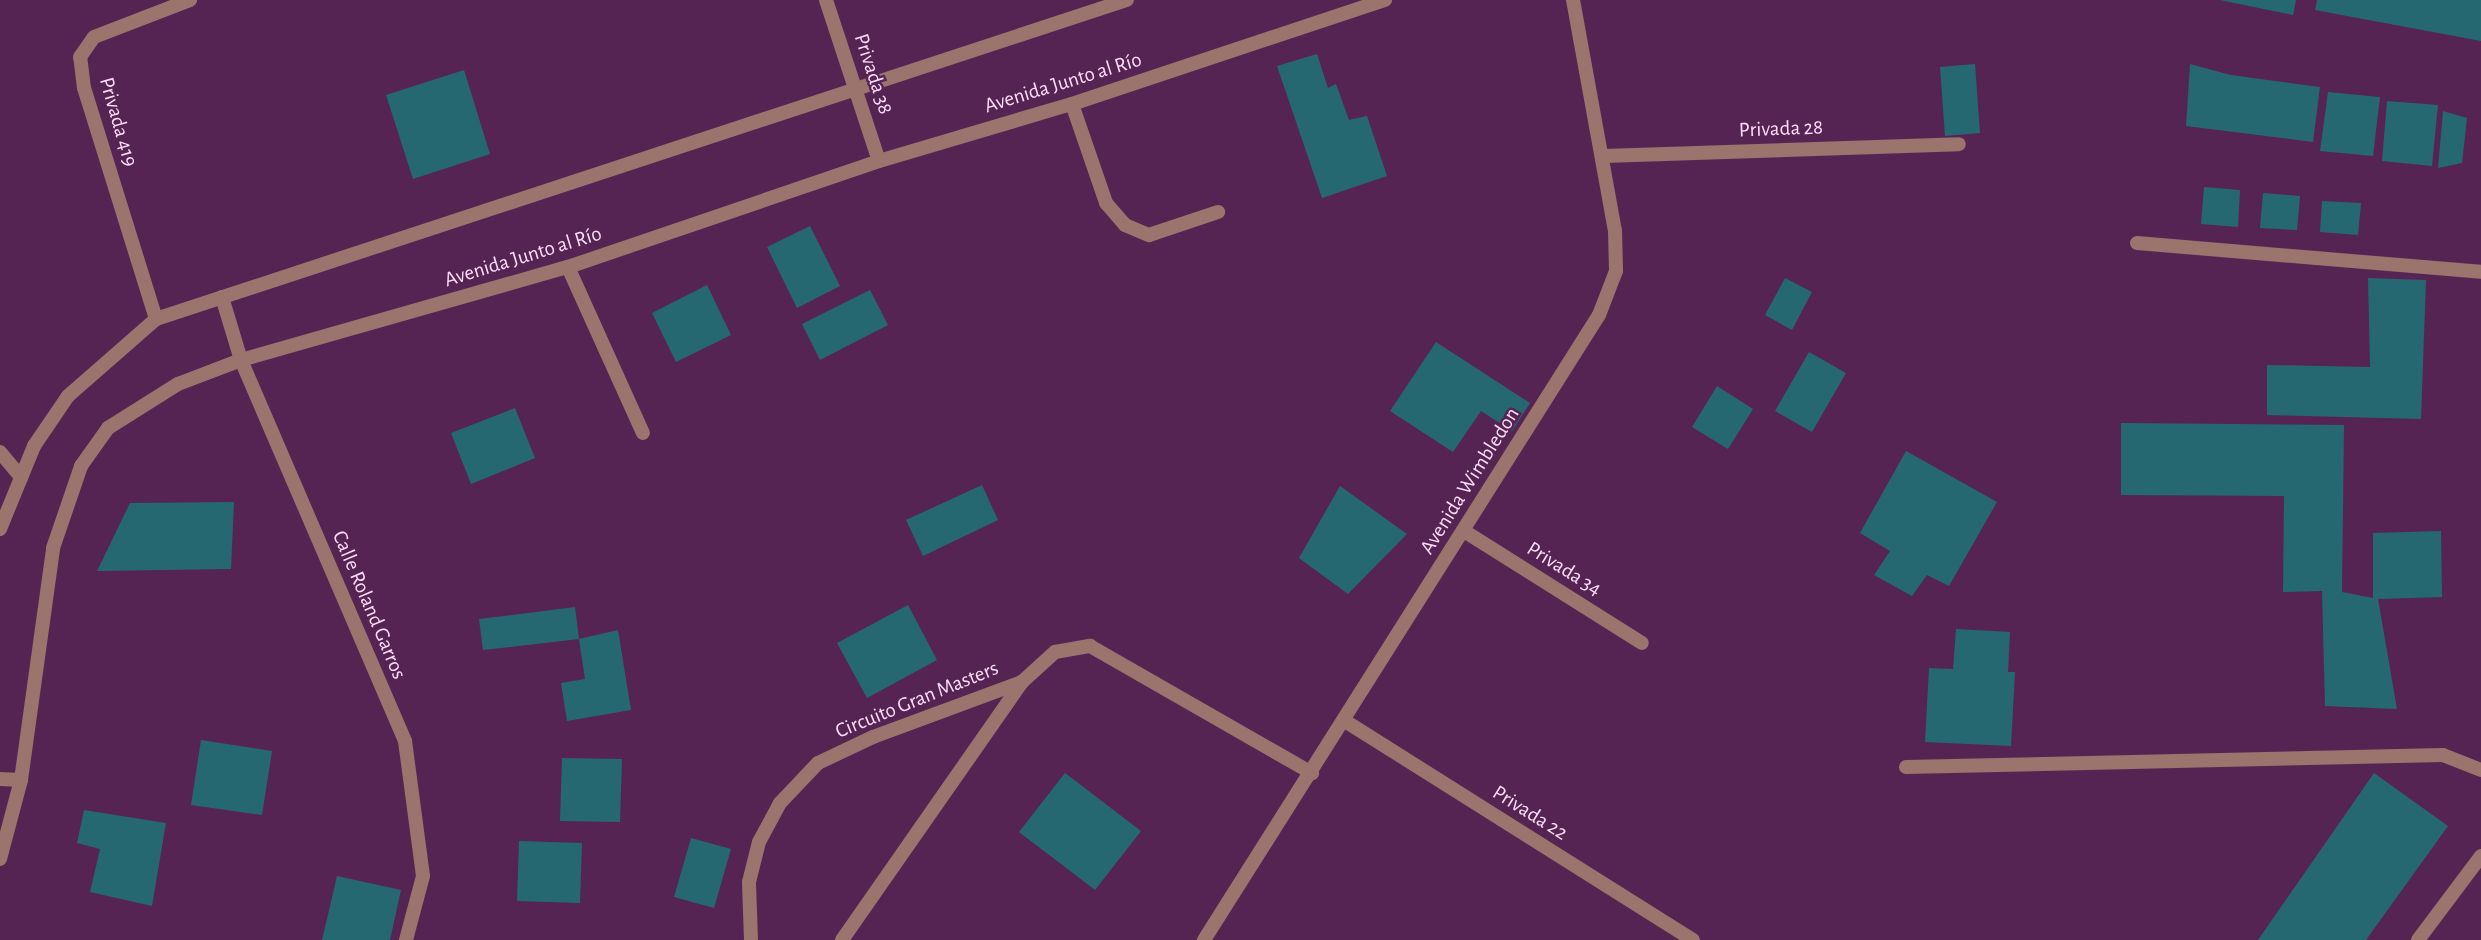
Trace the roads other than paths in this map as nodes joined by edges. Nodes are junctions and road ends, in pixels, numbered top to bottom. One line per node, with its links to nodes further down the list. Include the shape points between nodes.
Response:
1 (190, 0): 16 (street, Privada 419, via 94,37 80,57 84,88)
2 (826, 0): 6 (street, Privada 38)
3 (1127, 0): 6 (street)
4 (1385, 0): 7 (street, Avenida Junto al Río)
5 (1573, 0): 9 (street, Avenida Wimbledon)
6 (857, 90): 10 (street, Privada 38); 15 (street)
7 (1072, 104): 10 (street, Avenida Junto al Río); 11 (street, via 1105,203 1125,225 1149,235)
8 (1959, 144): 9 (street, Privada 28)
9 (1604, 156): 22 (street, Avenida Wimbledon, via 1616,271 1599,316)
10 (879, 161): 13 (street, Avenida Junto al Río)
11 (1218, 212)
12 (2137, 243): 14 (street)
13 (568, 267): 17 (street, Avenida Junto al Río); 18 (street)
14 (2481, 272)
15 (222, 297): 16 (street); 17 (street, Calle Roland Garros)
16 (156, 319): 20 (street, via 68,396 34,446)
17 (240, 360): 30 (street, Avenida Junto al Río, via 178,384 108,428 81,466 53,548); 33 (street, Calle Roland Garros, via 405,741 423,876)
18 (643, 433)
19 (0, 452): 20 (street)
20 (22, 477): 21 (street)
21 (0, 529)
22 (1464, 531): 23 (street, Privada 34); 25 (street, Avenida Wimbledon)
23 (1642, 643)
24 (1022, 682): 28 (street, Circuito Gran Masters, via 1055,652 1090,646); 34 (street, Circuito Gran Masters, via 873,737 818,763 780,803 759,842 749,882); 35 (street, Circuito Gran Masters)
25 (1345, 721): 28 (street, Avenida Wimbledon); 37 (street, Privada 22)
26 (1906, 767): 27 (street, via 2443,755)
27 (2481, 770)
28 (1312, 773): 36 (street, Avenida Wimbledon)
29 (0, 779): 30 (street)
30 (21, 780): 32 (street, Avenida Junto al Río)
31 (2481, 856): 38 (street)
32 (0, 859)
33 (406, 940)
34 (751, 940)
35 (842, 940)
36 (1204, 940)
37 (1693, 940)
38 (2418, 940)

